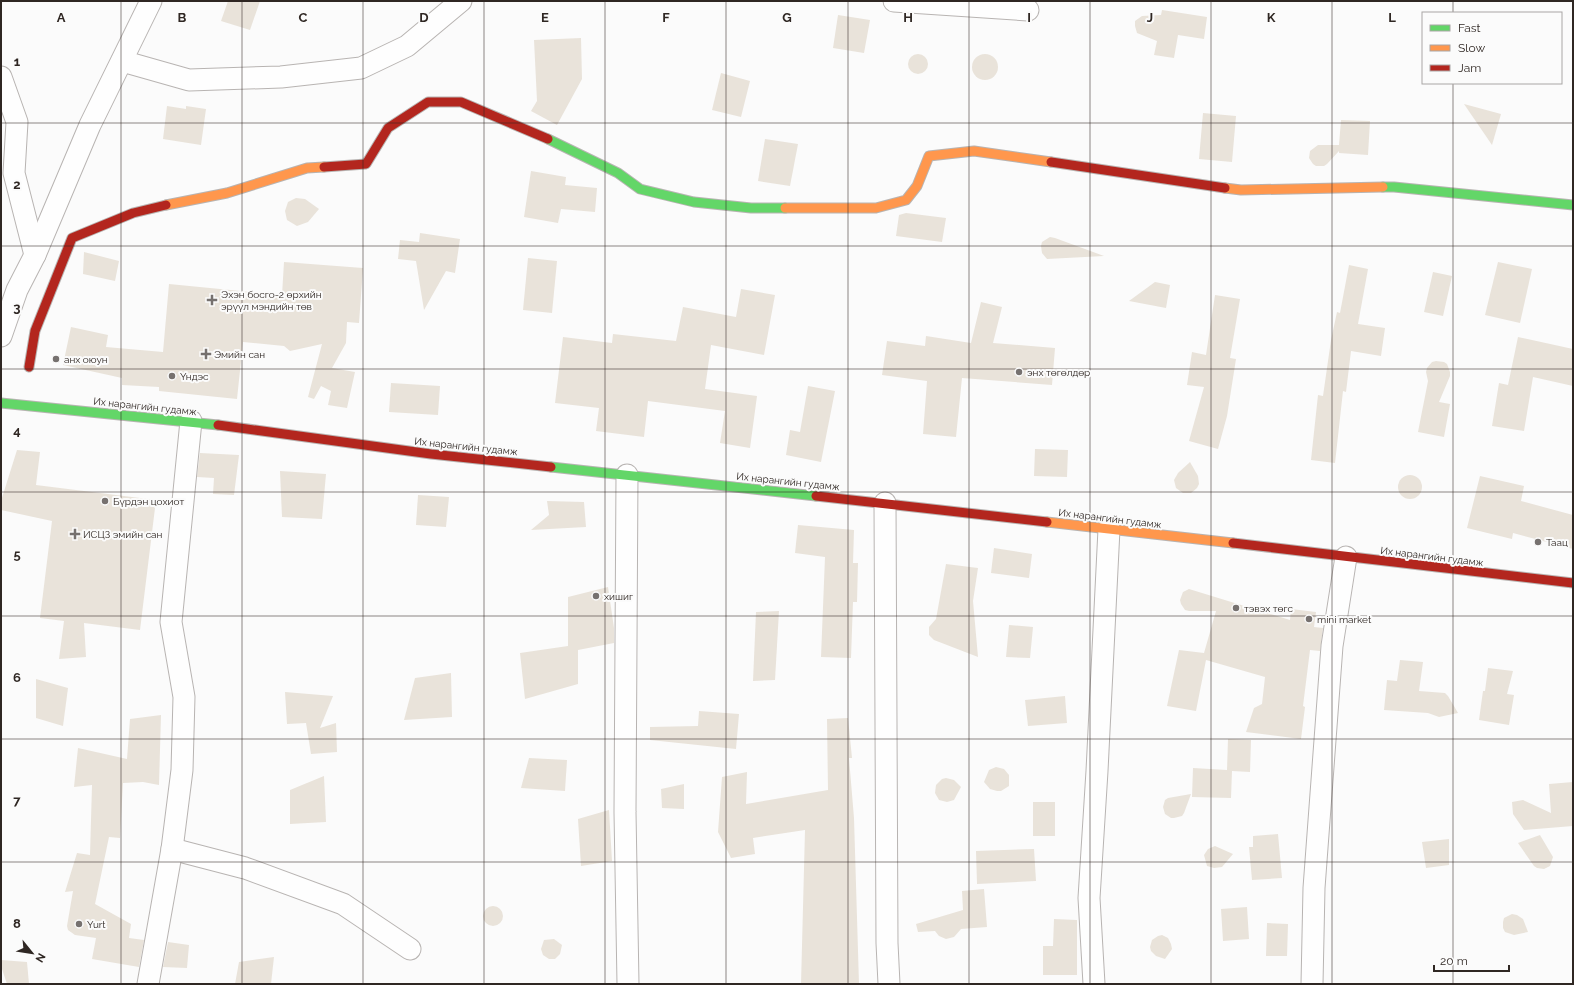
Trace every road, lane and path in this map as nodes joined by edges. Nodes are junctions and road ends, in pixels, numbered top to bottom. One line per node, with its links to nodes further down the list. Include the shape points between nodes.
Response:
1 (151, 1): 5 (street)
2 (461, 1): 5 (street, via 407,46 361,68 281,77 189,80)
3 (894, 1): 4 (street)
4 (1028, 10)
5 (122, 61): 8 (street, via 90,125)
6 (1, 77): 8 (street, via 18,122 14,173)
7 (1573, 205): 11 (street, via 1394,188 1241,190 974,151 929,156 917,186 906,200 876,208 751,208 694,202 640,189 618,173 573,151 461,102 428,102 388,128 366,164 307,168 227,193 134,212 72,238 35,331)
8 (35, 255): 9 (street)
9 (9, 289): 10 (street)
10 (1, 336)
11 (29, 367)
12 (1, 403): 13 (street, Их нарангийн гудамж)
13 (191, 421): 14 (street, Их нарангийн гудамж, via 431,454); 19 (street, via 171,622 184,697 182,770)
14 (627, 475): 15 (street, Их нарангийн гудамж); 22 (street, via 625,812)
15 (886, 503): 16 (street, Их нарангийн гудамж); 23 (street)
16 (1109, 529): 17 (street, Их нарангийн гудамж); 24 (street, via 1089,898)
17 (1346, 557): 18 (street, Их нарангийн гудамж); 25 (street, via 1332,646 1314,888)
18 (1573, 584)
19 (172, 849): 20 (street, via 245,868 343,904); 21 (street)
20 (410, 949)
21 (148, 984)
22 (628, 984)
23 (888, 984)
24 (1094, 984)
25 (1312, 984)

